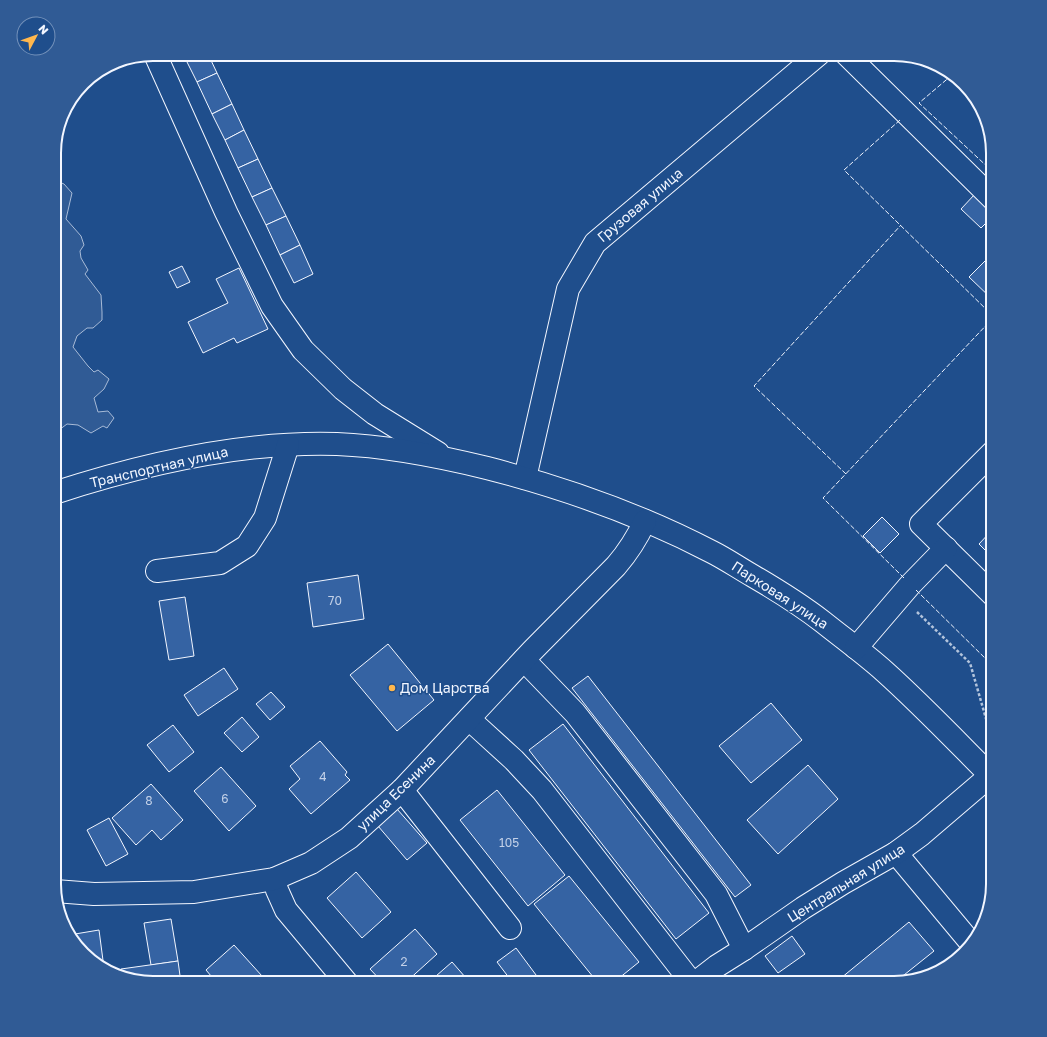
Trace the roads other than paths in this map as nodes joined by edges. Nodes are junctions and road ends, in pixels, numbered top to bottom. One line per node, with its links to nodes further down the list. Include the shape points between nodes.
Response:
1 (158, 61): 6 (street, via 226,212 272,306 303,350 375,414)
2 (811, 61): 8 (street, Грузовая улица, via 595,243 568,289)
3 (853, 61): 4 (street)
4 (986, 192)
5 (288, 445): 6 (street, Транспортная улица, via 337,444 389,448); 9 (street, Транспортная улица, via 226,451 161,464); 12 (street, via 265,518 247,546 220,563)
6 (448, 458): 8 (street, Транспортная улица)
7 (986, 459): 11 (street, via 921,524)
8 (525, 478): 10 (street, Парковая улица, via 613,507)
9 (61, 491)
10 (645, 521): 14 (street, Парковая улица, via 715,553 775,589); 15 (street, улица Есенина, via 636,539 616,566)
11 (946, 548): 13 (street); 14 (street, via 900,596)
12 (157, 571)
13 (986, 588)
14 (856, 648): 17 (street, Парковая улица, via 922,706)
15 (524, 660): 16 (street, улица Есенина); 25 (street, via 575,713 716,894)
16 (469, 719): 19 (street, улица Есенина); 27 (street, via 542,790)
17 (986, 770)
18 (986, 781): 20 (street, Центральная улица)
19 (402, 790): 21 (street, улица Есенина, via 349,838 311,862); 23 (street)
20 (896, 853): 24 (street); 25 (street, Центральная улица, via 823,895)
21 (274, 879): 22 (street, улица Есенина, via 194,892 94,894); 26 (street, via 286,910)
22 (62, 892)
23 (510, 928)
24 (968, 939)
25 (744, 949): 28 (street, Центральная улица)
26 (341, 976)
27 (688, 976)
28 (703, 976)

